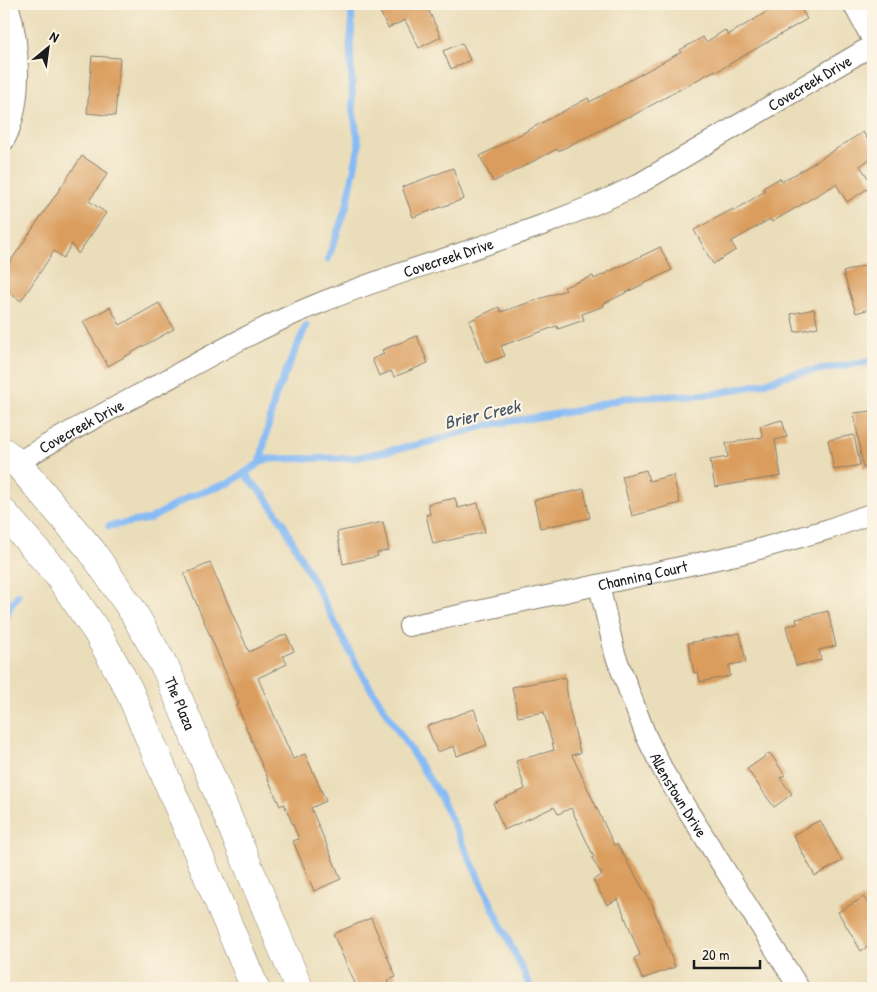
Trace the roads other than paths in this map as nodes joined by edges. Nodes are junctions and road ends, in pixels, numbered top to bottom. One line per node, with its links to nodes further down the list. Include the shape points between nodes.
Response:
1 (8, 4): 5 (street, via 16,37 18,82)
2 (853, 4): 3 (street)
3 (873, 41)
4 (873, 45): 6 (street, Covecreek Drive, via 654,176 597,205 313,305)
5 (4, 141)
6 (8, 462): 12 (main road, The Plaza, via 91,550 132,610 166,671)
7 (4, 513): 11 (main road, via 58,575 97,632 129,690)
8 (873, 513): 9 (street, Channing Court, via 745,553)
9 (599, 585): 10 (street, Channing Court); 13 (street, Allenstown Drive, via 615,654 653,751)
10 (409, 626)
11 (255, 988)
12 (299, 988)
13 (798, 988)

